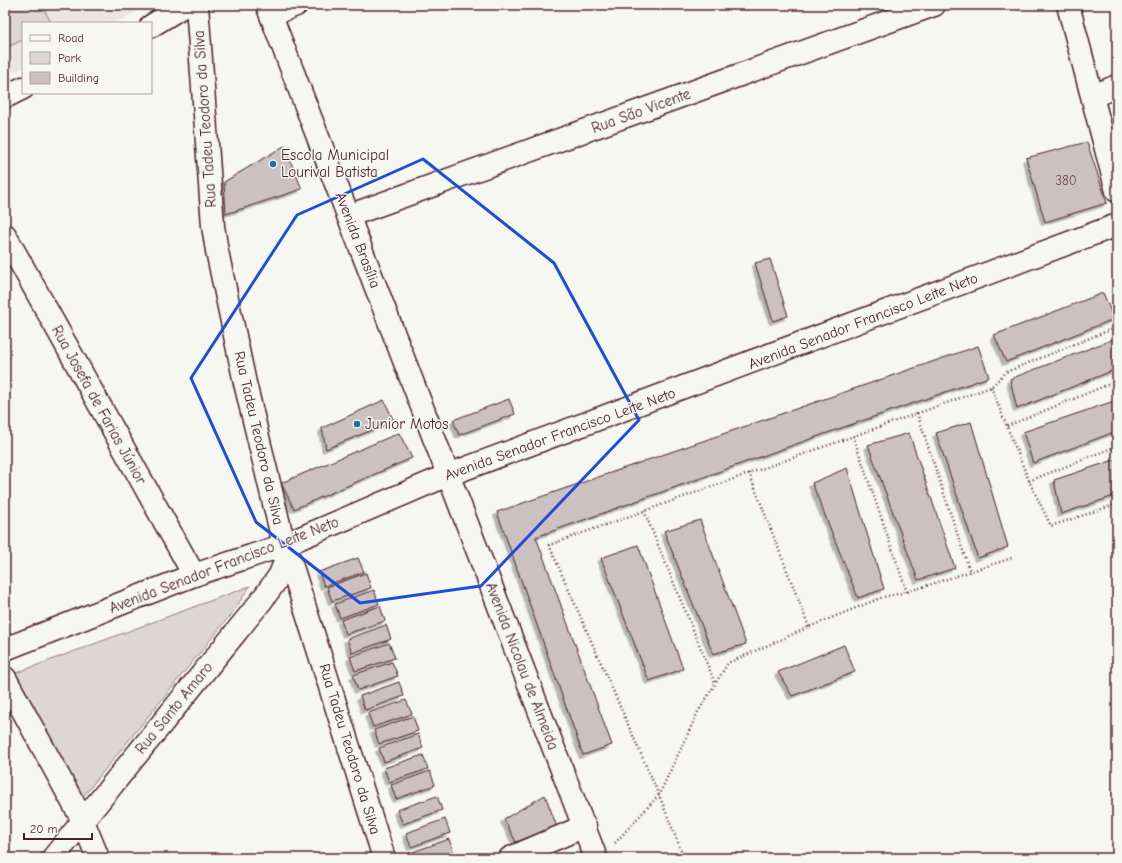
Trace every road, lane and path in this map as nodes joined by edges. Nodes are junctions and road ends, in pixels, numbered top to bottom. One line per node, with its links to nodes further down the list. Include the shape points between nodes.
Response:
1 (185, 5): 7 (street)
2 (197, 5): 28 (street, Rua Tadeu Teodoro da Silva, via 215,239 245,383)
3 (296, 5): 6 (street)
4 (934, 5): 13 (street, Rua São Vicente)
5 (1068, 5): 10 (street)
6 (269, 10): 13 (street, Avenida Brasília)
7 (152, 25)
8 (1117, 86): 10 (street)
9 (22, 88): 11 (street)
10 (1093, 96): 12 (street)
11 (5, 97)
12 (1117, 191)
13 (348, 216): 24 (street, Avenida Brasília)
14 (1117, 225): 24 (street, Avenida Senador Francisco Leite Neto)
15 (5, 235): 31 (street, Rua Josefa de Farias Júnior)
16 (1117, 327): 18 (path, via 1006,372)
17 (1117, 381): 20 (path)
18 (991, 387): 19 (path); 20 (path)
19 (917, 413): 21 (path); 30 (path)
20 (1007, 426): 25 (path)
21 (853, 436): 23 (path); 32 (path)
22 (1117, 446): 25 (path)
23 (749, 473): 27 (path); 33 (path)
24 (448, 475): 28 (street, Avenida Senador Francisco Leite Neto); 39 (street, Avenida Nicolau de Almeida)
25 (1028, 481): 26 (path, via 1051,526)
26 (1117, 504)
27 (644, 511): 36 (path); 37 (path, via 549,545)
28 (286, 550): 31 (street, Avenida Senador Francisco Leite Neto); 38 (street, Rua Santo Amaro, via 280,575 262,600); 43 (street, Rua Tadeu Teodoro da Silva)
29 (1012, 558): 30 (path)
30 (970, 572): 32 (path)
31 (194, 575): 34 (street, Avenida Senador Francisco Leite Neto)
32 (907, 592): 33 (path, via 883,597)
33 (809, 627): 36 (path, via 728,663)
34 (5, 649)
35 (5, 678): 38 (street)
36 (715, 683): 37 (path, via 698,712)
37 (659, 795): 40 (path); 45 (path)
38 (83, 821): 41 (street, Rua Santo Amaro); 42 (street)
39 (584, 826): 40 (street, Avenida Nicolau de Almeida); 44 (street)
40 (603, 853)
41 (53, 858)
42 (98, 858)
43 (384, 858)
44 (510, 858)
45 (684, 858)

